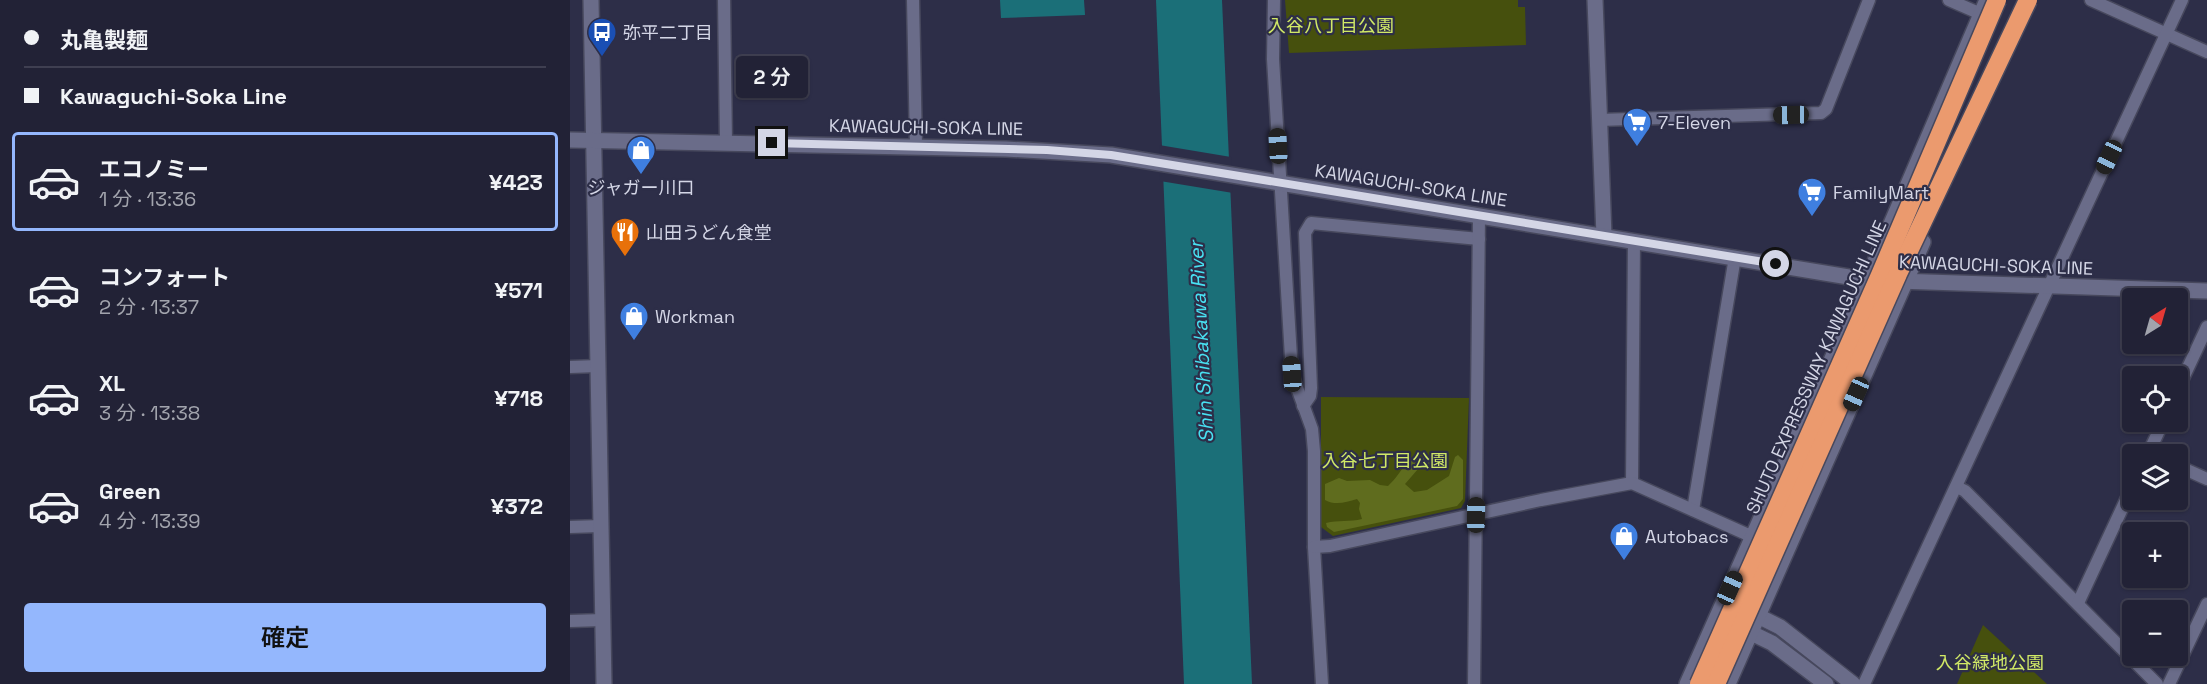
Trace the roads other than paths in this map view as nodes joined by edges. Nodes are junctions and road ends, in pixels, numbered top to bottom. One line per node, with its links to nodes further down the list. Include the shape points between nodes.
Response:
1 (591, 0): 18 (main road)
2 (724, 0): 19 (street)
3 (913, 0): 20 (street)
4 (1274, 0): 21 (street)
5 (1594, 0): 16 (main road)
6 (1869, 0): 16 (street, via 1826,109 1821,113)
7 (1949, 0): 13 (street)
8 (1997, 0): 58 (highway, SHUTO EXPRESSWAY KAWAGUCHI LINE, bridge)
9 (2028, 0): 59 (highway, SHUTO EXPRESSWAY KAWAGUCHI LINE, bridge, via 1898,274)
10 (2035, 0): 28 (main road)
11 (2091, 0): 14 (street)
12 (2182, 0): 14 (street)
13 (1984, 7): 27 (main road)
14 (2166, 34): 15 (street); 29 (street)
15 (2207, 52)
16 (1599, 120): 23 (main road)
17 (570, 140): 18 (main road, KAWAGUCHI-SOKA LINE)
18 (594, 140): 19 (main road, KAWAGUCHI-SOKA LINE); 32 (main road)
19 (726, 142): 20 (main road, KAWAGUCHI-SOKA LINE)
20 (916, 146): 21 (main road, KAWAGUCHI-SOKA LINE, via 1047,150)
21 (1280, 183): 22 (main road, KAWAGUCHI-SOKA LINE); 35 (street, via 1292,374)
22 (1479, 215): 23 (main road, KAWAGUCHI-SOKA LINE); 24 (street)
23 (1604, 236): 25 (main road, KAWAGUCHI-SOKA LINE)
24 (1479, 239): 35 (street, via 1311,223 1305,233 1311,388); 42 (street)
25 (1634, 241): 26 (main road, KAWAGUCHI-SOKA LINE); 38 (street)
26 (1735, 257): 27 (main road, KAWAGUCHI-SOKA LINE); 41 (street)
27 (1867, 280): 28 (main road, KAWAGUCHI-SOKA LINE); 45 (main road)
28 (1905, 281): 29 (main road, KAWAGUCHI-SOKA LINE); 50 (main road)
29 (2049, 287): 30 (main road, KAWAGUCHI-SOKA LINE); 39 (street)
30 (2207, 291)
31 (2207, 327): 34 (street)
32 (598, 366): 33 (street); 43 (main road)
33 (570, 367)
34 (2188, 368)
35 (1303, 406): 46 (street, via 1312,429 1314,451)
36 (2188, 470): 37 (street)
37 (2207, 479)
38 (1632, 483): 41 (street); 42 (street)
39 (1957, 487): 47 (street); 63 (street)
40 (2122, 509): 47 (street)
41 (1693, 510): 45 (street)
42 (1476, 515): 46 (street); 56 (street)
43 (601, 526): 44 (street); 51 (main road)
44 (570, 527)
45 (1752, 537): 49 (main road)
46 (1314, 547): 55 (street)
47 (2078, 603): 64 (street)
48 (2207, 604): 65 (street)
49 (1721, 609): 50 (main road, via 1739,607); 53 (main road, via 1732,624); 57 (main road)
50 (1758, 615): 53 (main road); 62 (main road, via 1780,627)
51 (603, 620): 52 (street); 54 (main road)
52 (570, 621)
53 (1750, 632): 60 (main road); 61 (main road, via 1772,643)
54 (604, 684)
55 (1322, 684)
56 (1474, 684)
57 (1687, 684)
58 (1699, 684)
59 (1716, 684)
60 (1728, 684)
61 (1826, 684)
62 (1853, 684)
63 (1864, 684)
64 (2157, 684)
65 (2169, 684)

